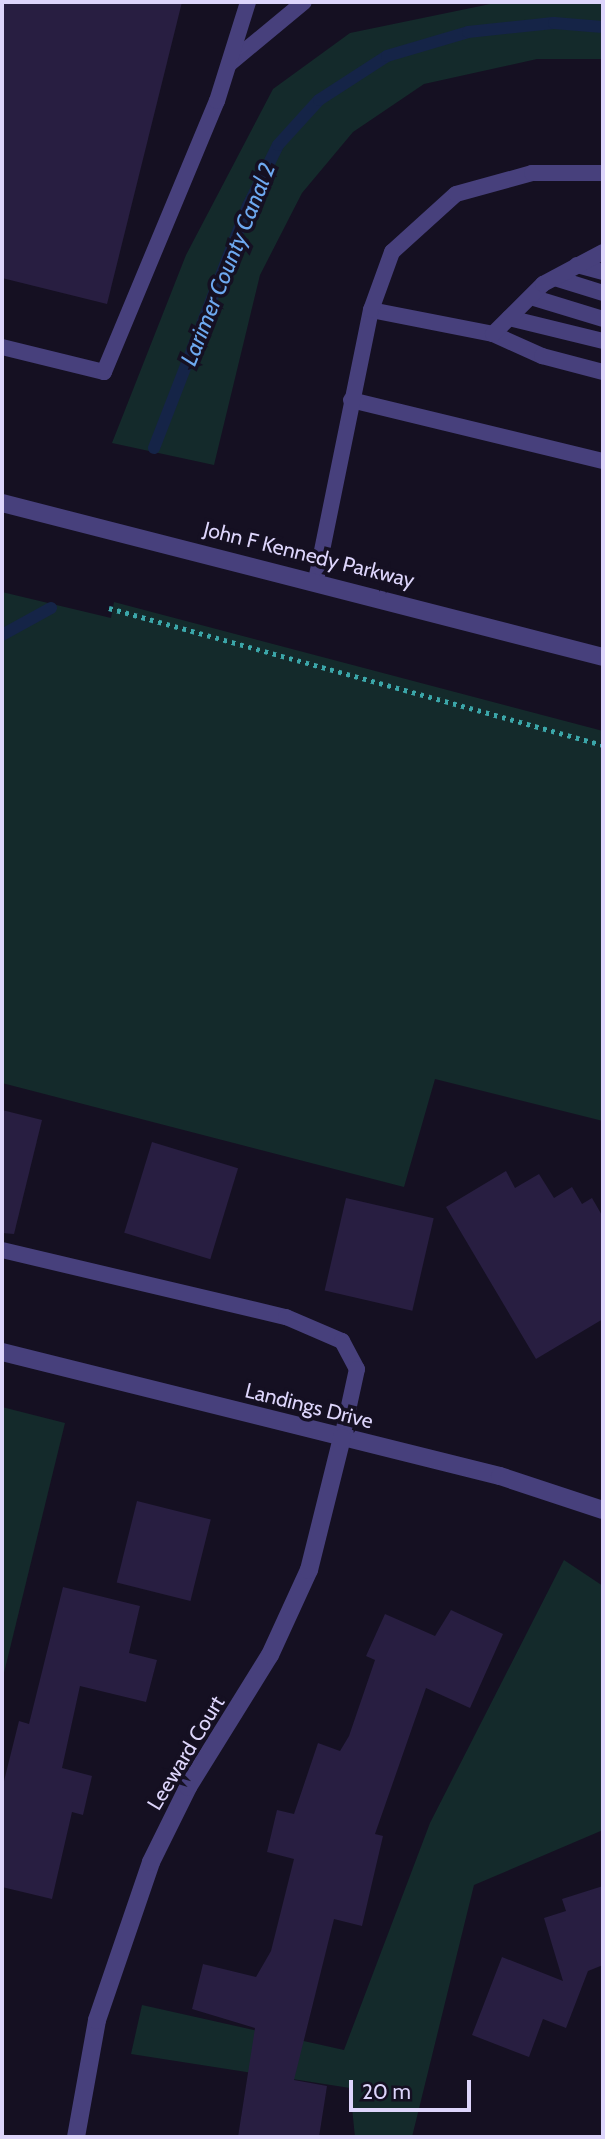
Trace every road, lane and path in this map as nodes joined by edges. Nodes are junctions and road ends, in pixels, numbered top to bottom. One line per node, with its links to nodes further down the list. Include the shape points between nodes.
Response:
1 (248, 2): 3 (lane)
2 (304, 2): 3 (lane)
3 (229, 64): 16 (lane, via 104,372)
4 (603, 173): 11 (lane, via 531,173 456,194 392,252)
5 (603, 252): 6 (lane)
6 (577, 265): 7 (lane); 8 (lane)
7 (603, 272)
8 (555, 278): 9 (lane); 10 (lane)
9 (603, 293)
10 (531, 297): 12 (lane); 13 (lane)
11 (371, 310): 14 (lane); 18 (lane)
12 (509, 318): 14 (lane); 15 (lane)
13 (603, 319)
14 (493, 334): 17 (lane, via 542,356)
15 (603, 341)
16 (2, 347)
17 (603, 372)
18 (351, 400): 19 (lane); 21 (lane)
19 (603, 461)
20 (2, 503): 21 (street, John F Kennedy Parkway)
21 (316, 580): 23 (street, John F Kennedy Parkway)
22 (109, 608): 24 (path)
23 (603, 657)
24 (603, 745)
25 (2, 1250): 27 (lane, via 286,1317 342,1341 357,1369)
26 (2, 1352): 27 (street, Landings Drive)
27 (342, 1438): 28 (street, Landings Drive); 29 (street, Leeward Court, via 309,1570 281,1631 150,1862 97,2020)
28 (603, 1510)
29 (76, 2137)

